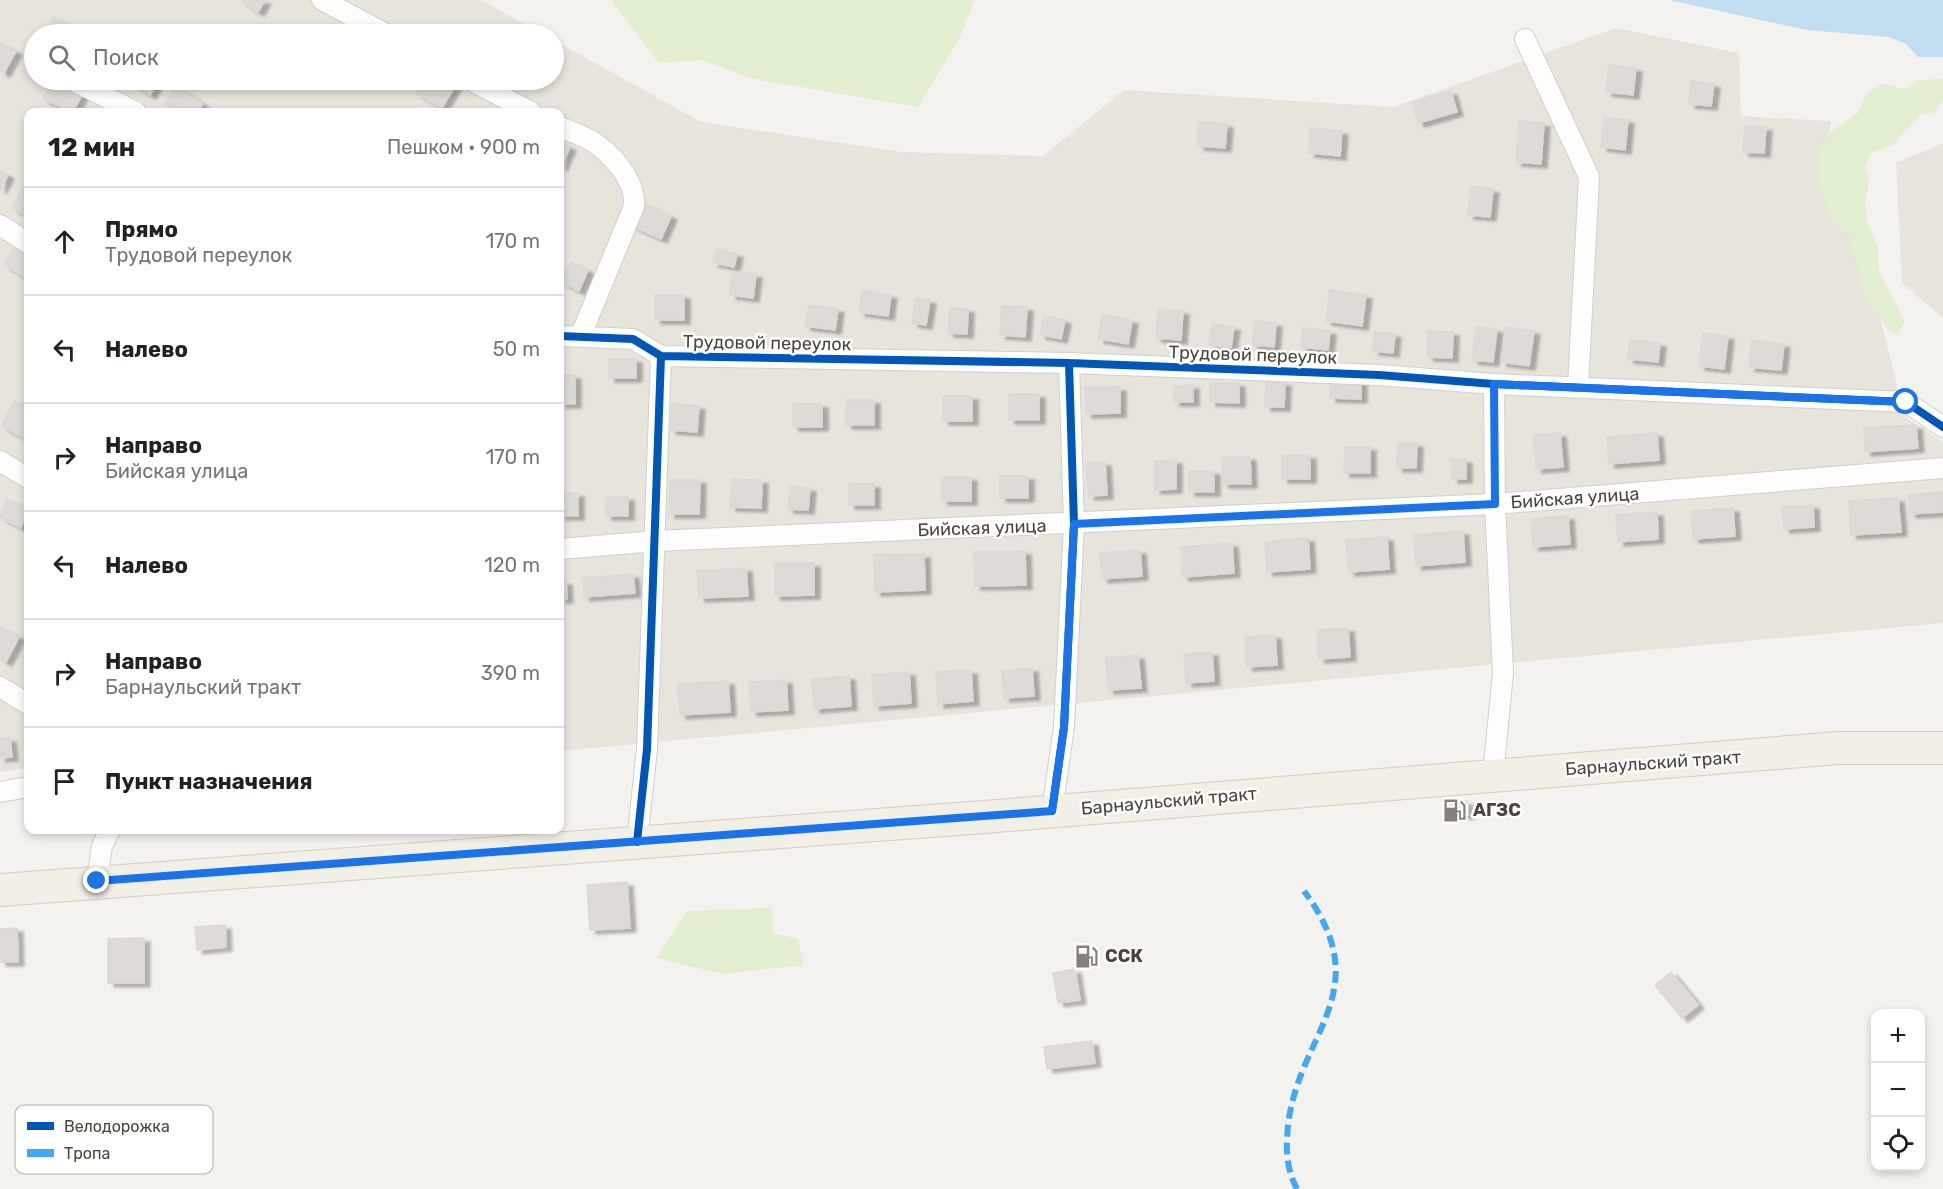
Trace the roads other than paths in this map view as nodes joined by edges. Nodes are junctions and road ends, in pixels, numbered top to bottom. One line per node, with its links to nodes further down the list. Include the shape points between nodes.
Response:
1 (322, 0): 2 (street)
2 (367, 24)
3 (1525, 39): 16 (street, via 1589,177)
4 (92, 90): 6 (street)
5 (489, 90): 7 (street)
6 (128, 108)
7 (523, 108)
8 (564, 129): 11 (street, via 599,146 631,183 635,195 634,206)
9 (0, 225): 10 (street)
10 (24, 240)
11 (580, 335): 12 (street, Трудовой переулок); 13 (street, Трудовой переулок, via 633,339)
12 (564, 336)
13 (661, 356): 14 (street, Трудовой переулок); 23 (street)
14 (1070, 363): 15 (street, Трудовой переулок, via 1379,375); 22 (street)
15 (1494, 384): 16 (street, Трудовой переулок); 21 (street)
16 (1578, 387): 17 (street, Трудовой переулок, via 1906,402)
17 (1943, 427)
18 (0, 461): 20 (street)
19 (1943, 468): 21 (street, Бийская улица)
20 (24, 476)
21 (1495, 504): 22 (street, Бийская улица); 28 (street, via 1503,673)
22 (1074, 524): 23 (street, Бийская улица); 31 (street, via 1064,727)
23 (656, 541): 24 (street, Бийская улица); 33 (street, via 647,749)
24 (564, 549)
25 (0, 687): 26 (street)
26 (24, 702)
27 (1943, 748): 28 (main road, Барнаульский тракт, via 1838,748)
28 (1492, 775): 31 (main road, Барнаульский тракт)
29 (24, 788): 30 (street)
30 (0, 792)
31 (1052, 811): 33 (main road, Барнаульский тракт)
32 (108, 834): 34 (street, via 102,846)
33 (637, 842): 34 (main road, Барнаульский тракт)
34 (97, 881): 35 (main road, Барнаульский тракт)
35 (0, 890)

